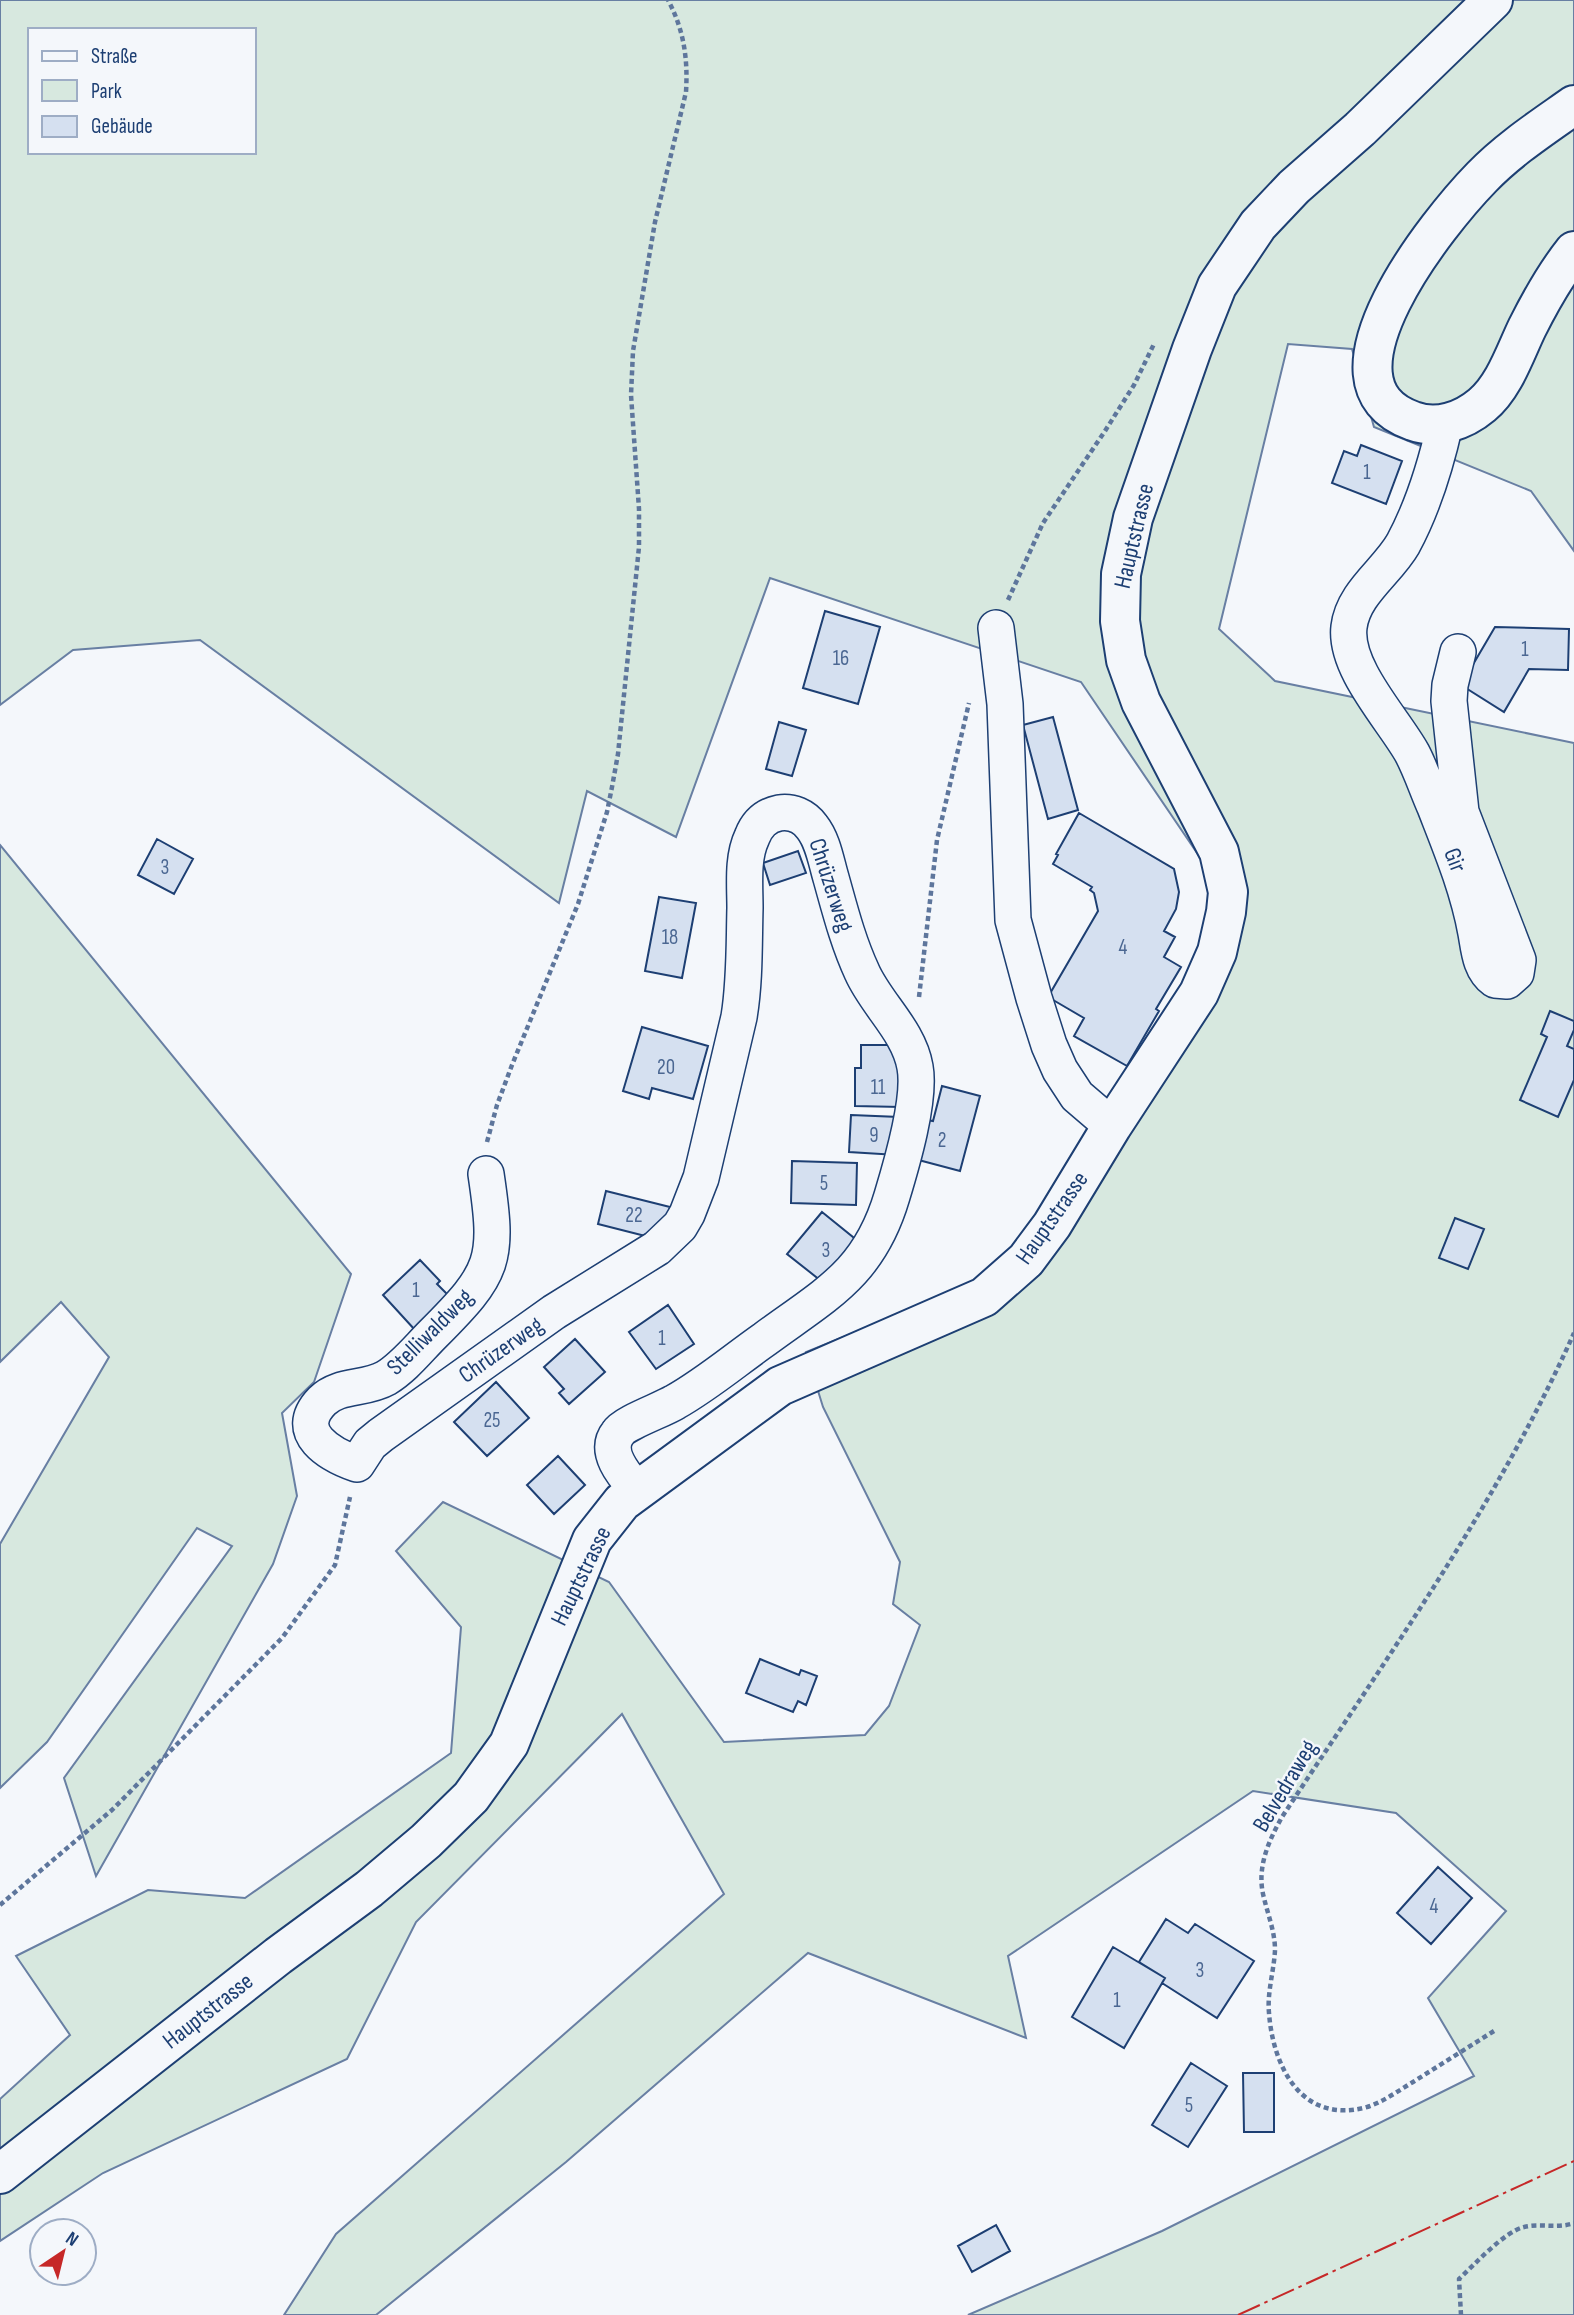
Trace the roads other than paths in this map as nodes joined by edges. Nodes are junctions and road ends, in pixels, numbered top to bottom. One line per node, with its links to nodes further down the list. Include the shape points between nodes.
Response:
1 (1493, 0): 7 (main road, Hauptstrasse, via 1294,187 1238,253 1217,286 1133,518 1121,574 1121,638 1126,660 1141,702 1219,852 1228,892 1217,952 1199,993)
2 (1574, 105): 4 (main road, via 1506,155 1466,194 1412,266 1380,328 1371,367 1378,393 1406,419)
3 (1574, 251): 4 (main road, via 1547,289 1496,388 1484,404)
4 (1445, 424): 6 (street, Gir, via 1409,531 1387,568 1362,595 1351,618 1349,638 1363,677 1423,777 1467,894 1485,970 1495,980 1507,981 1516,973 1518,960 1466,830 1457,791 1449,701)
5 (996, 628): 7 (street, via 1005,704 1013,920 1060,1070 1077,1096)
6 (1458, 652)
7 (1112, 1126): 10 (main road, Hauptstrasse, via 1026,1261 984,1297 780,1386)
8 (486, 1174): 9 (street, Stelliwaldweg, via 493,1241 491,1259 475,1290 396,1370 370,1384 329,1395 313,1414 311,1427 316,1439 326,1450)
9 (358, 1464): 10 (street, Chrüzerweg, via 381,1435 554,1312 657,1248 680,1226 701,1178 739,1017 747,849 760,822 771,815 796,814 806,819 820,840 857,962 902,1034 915,1064 916,1089 898,1175 877,1234 846,1278 695,1390 618,1432 613,1448 616,1458)
10 (637, 1490): 11 (main road, Hauptstrasse, via 592,1540 509,1744 471,1797 369,1889)
11 (0, 2174)

